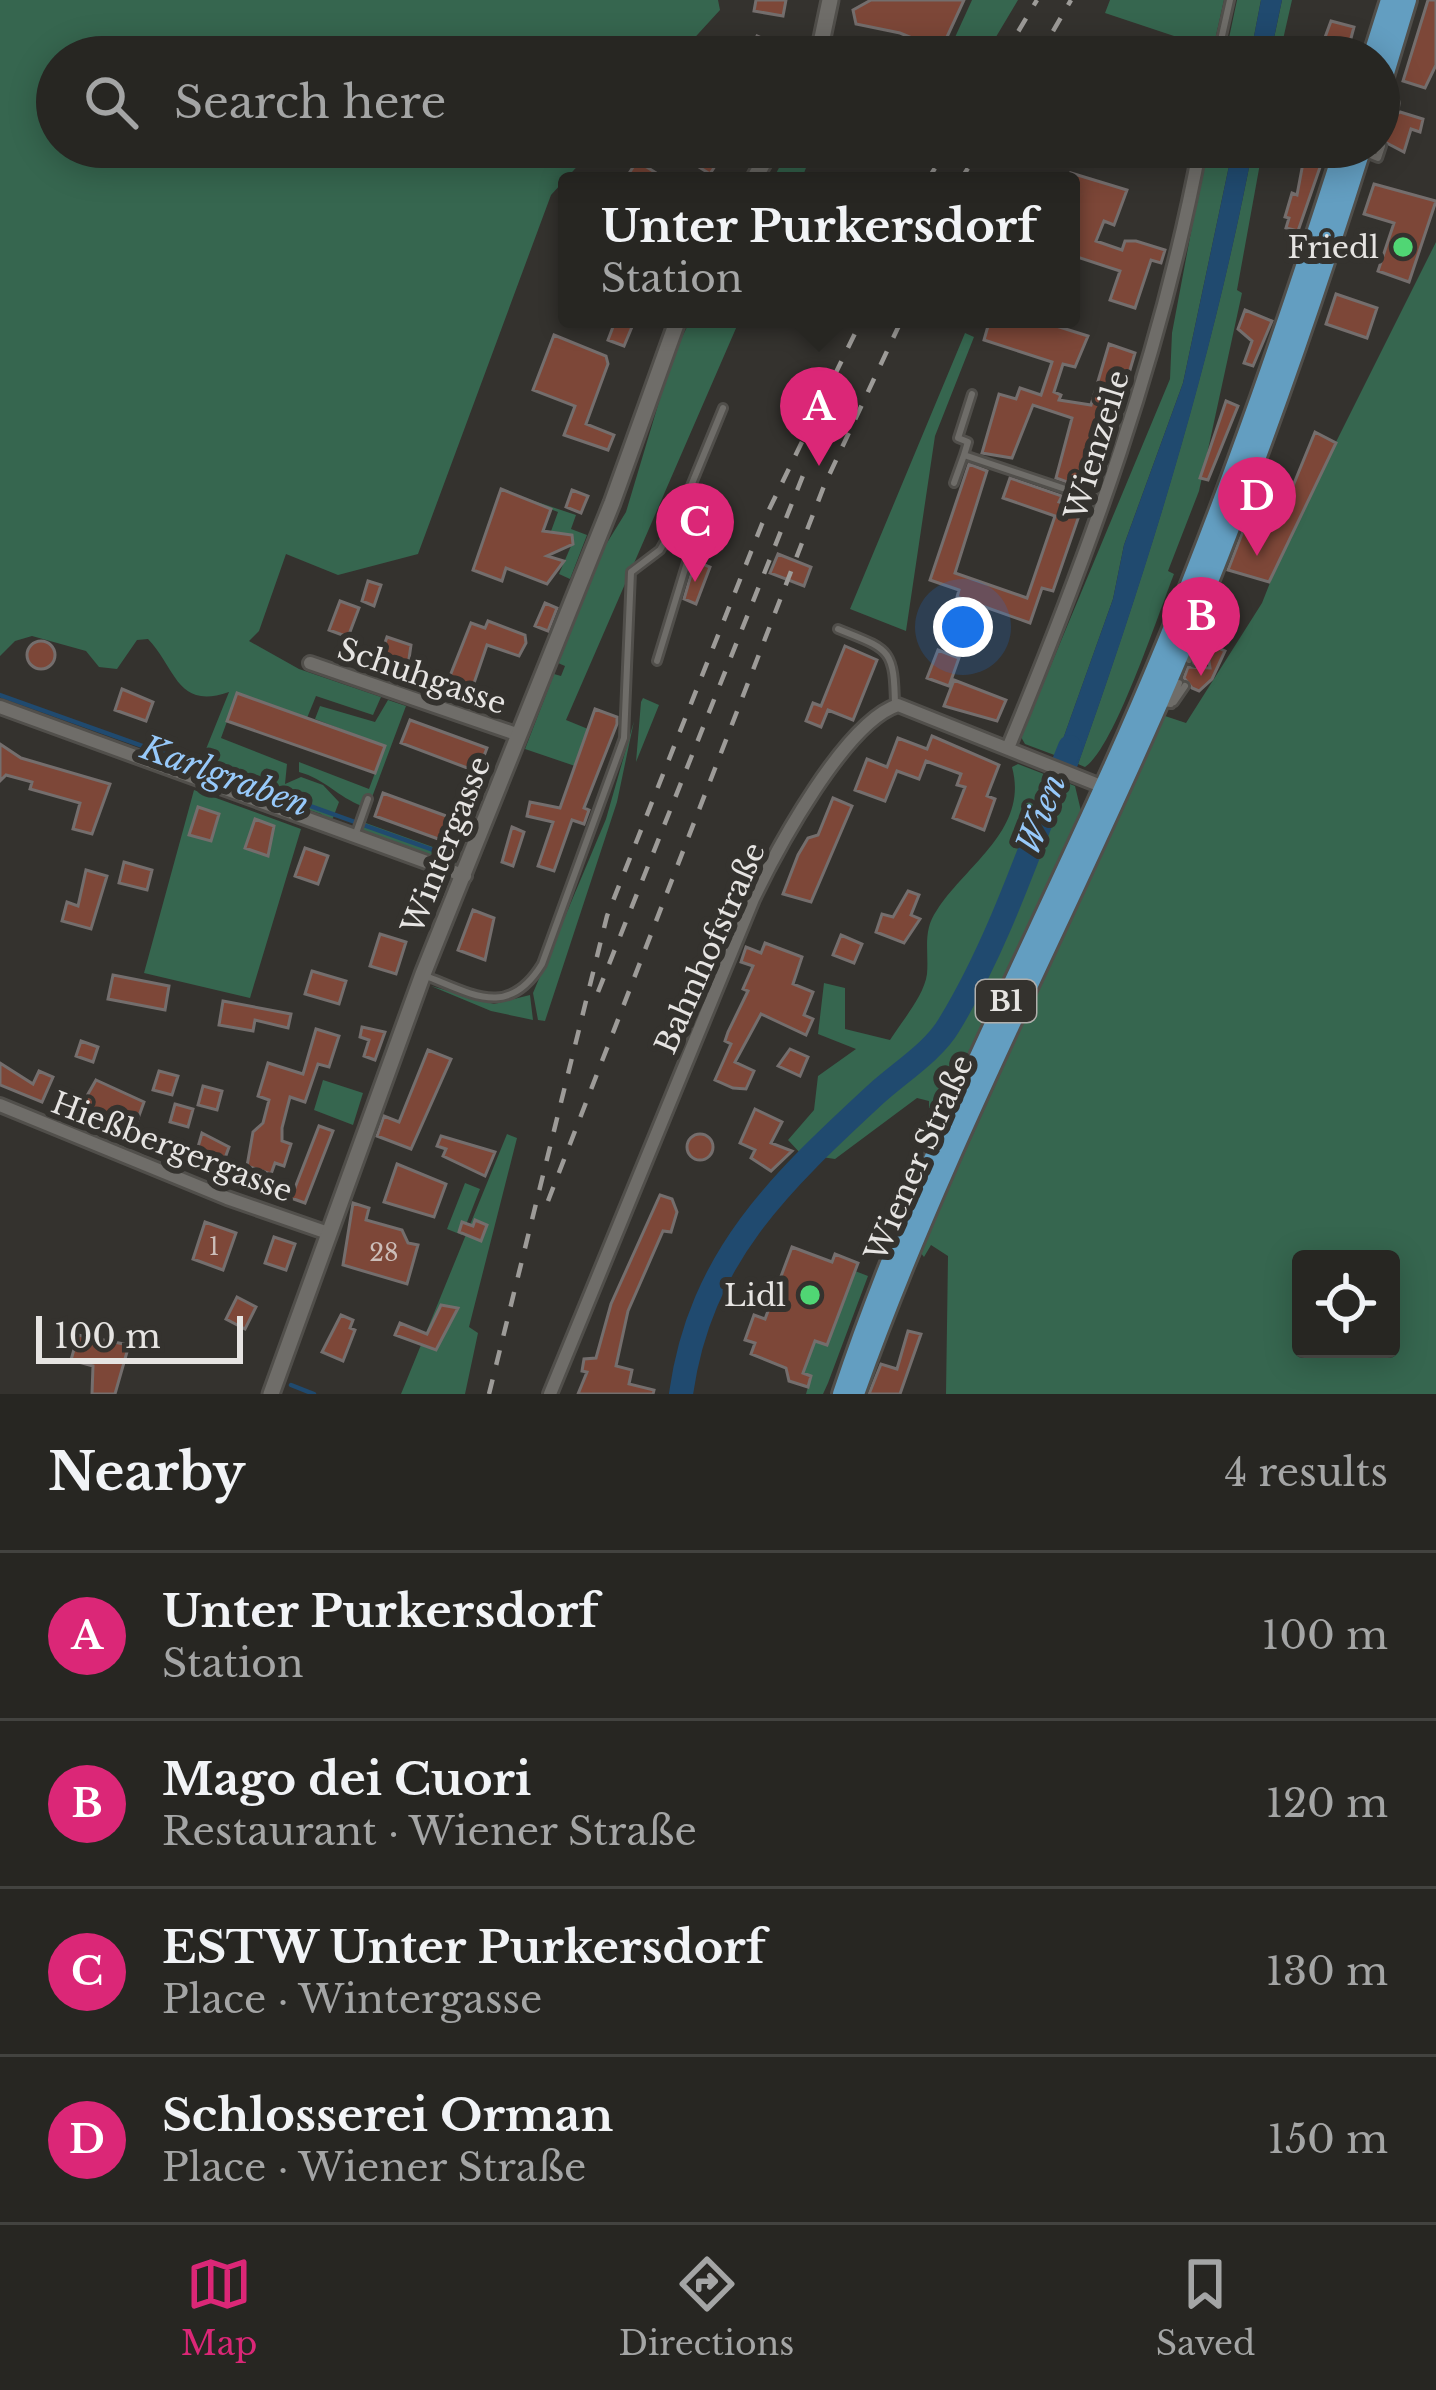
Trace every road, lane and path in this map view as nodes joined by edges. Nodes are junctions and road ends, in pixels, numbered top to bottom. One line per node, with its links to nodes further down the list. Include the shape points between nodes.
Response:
1 (830, 0): 5 (street)
2 (1231, 0): 6 (lane)
3 (1390, 0): 7 (main road)
4 (1407, 0): 8 (main road)
5 (822, 36)
6 (1222, 36)
7 (1379, 36)
8 (1396, 36)
9 (1196, 168): 16 (street, Wienzeile, via 1180,254)
10 (1351, 168): 18 (main road, Wiener Straße / B1, via 1270,367)
11 (675, 328): 27 (street, Wintergasse)
12 (972, 394): 14 (lane, via 958,438 968,442)
13 (723, 407): 17 (lane)
14 (964, 455): 15 (lane); 16 (lane)
15 (954, 484)
16 (1105, 502): 28 (street, Wienzeile)
17 (677, 520): 21 (lane, via 692,546); 33 (lane, via 660,550 631,572 624,739 542,964 528,987 506,998)
18 (1189, 624): 20 (lane); 24 (main road, Wiener Straße / B1)
19 (838, 629): 25 (lane, via 884,647 895,662)
20 (1192, 661)
21 (657, 662)
22 (310, 663): 27 (street, Schuhgasse)
23 (1182, 685): 24 (lane)
24 (1157, 702): 29 (main road, Wiener Straße / B1)
25 (895, 706): 28 (street); 37 (street, Bahnhofstraße, via 855,739 763,878)
26 (0, 707): 31 (street)
27 (519, 735): 32 (street, Wintergasse)
28 (1008, 748): 29 (street)
29 (1111, 790): 38 (main road, Wiener Straße / B1, via 905,1216); 39 (main road, Wiener Straße / B1, via 906,1256)
30 (368, 799): 31 (lane)
31 (357, 828): 32 (street)
32 (465, 876): 33 (street, Wintergasse)
33 (423, 974): 35 (street, Wintergasse)
34 (0, 1105): 35 (street, Hießbergergasse)
35 (328, 1233): 36 (street, Wintergasse)
36 (276, 1392)
37 (550, 1394)
38 (842, 1394)
39 (855, 1394)

